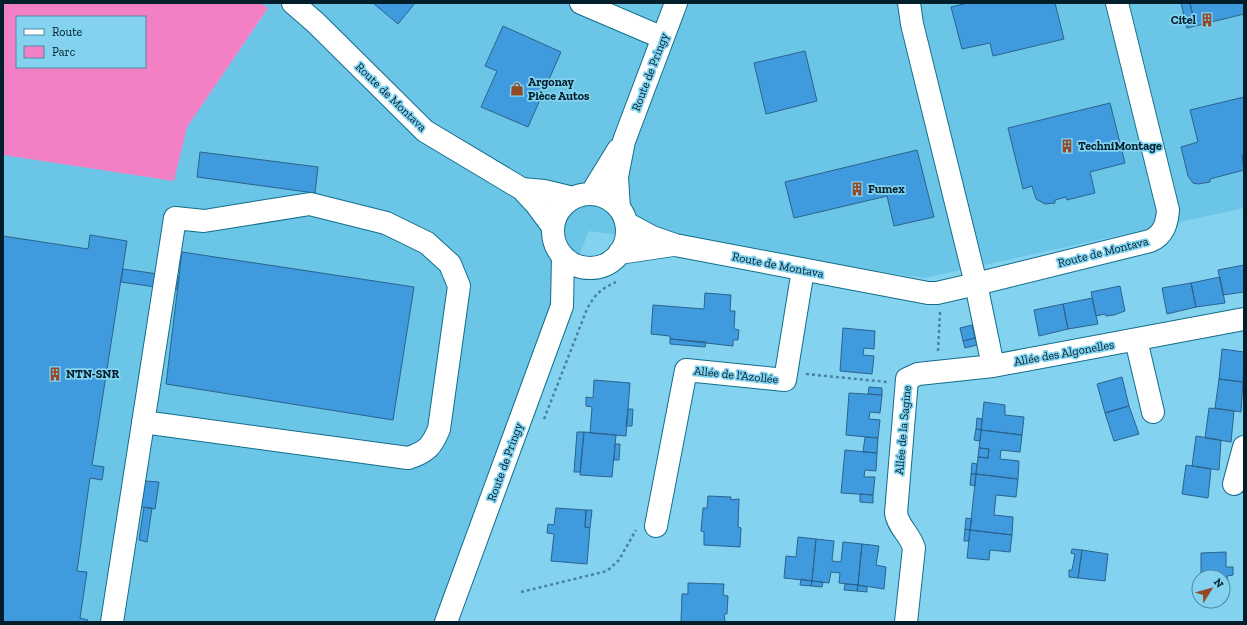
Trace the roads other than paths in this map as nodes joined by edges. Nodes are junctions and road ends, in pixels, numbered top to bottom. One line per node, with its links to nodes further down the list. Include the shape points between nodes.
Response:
1 (293, 3): 8 (street, Route de Montava, via 425,131)
2 (581, 3): 6 (street)
3 (676, 3): 6 (street, Route de Pringy)
4 (909, 3): 17 (street)
5 (1117, 3): 17 (street, Route de Montava, via 1168,210 1166,226 1157,238)
6 (663, 38): 7 (street, Route de Pringy)
7 (624, 141): 9 (street, Route de Pringy); 10 (street, Route de Pringy, via 618,177)
8 (522, 189): 9 (street, Route de Montava); 11 (street, Route de Montava)
9 (582, 196): 10 (street, via 606,198); 11 (street, via 560,210)
10 (623, 215): 12 (street, Route de Montava, via 652,236); 13 (street, via 627,234)
11 (554, 226): 14 (street, via 554,237)
12 (675, 245): 13 (street, Route de Montava); 16 (street, Route de Montava)
13 (619, 253): 15 (street, via 611,261)
14 (563, 256): 15 (street, via 575,264); 18 (street, Route de Pringy)
15 (590, 268): 18 (street, Route de Pringy)
16 (803, 270): 17 (street, Route de Montava, via 928,293); 26 (street, Allée de l'Azollée, via 785,380 686,370)
17 (976, 284): 21 (street)
18 (562, 306): 27 (street, Route de Pringy)
19 (1244, 319): 20 (street, Allée des Algonelles)
20 (1136, 340): 21 (street, Allée des Algonelles); 22 (street)
21 (993, 366): 29 (street, Allée de la Sagine, via 913,375 907,379 896,513 899,524 912,540 914,548)
22 (1152, 412)
23 (143, 422): 23 (street, via 175,218 204,221 310,204 386,223 427,243 450,264 459,286 439,429 432,445 418,455 408,458); 28 (street)
24 (1244, 447): 25 (street)
25 (1234, 484)
26 (656, 526)
27 (447, 621)
28 (112, 622)
29 (906, 622)

